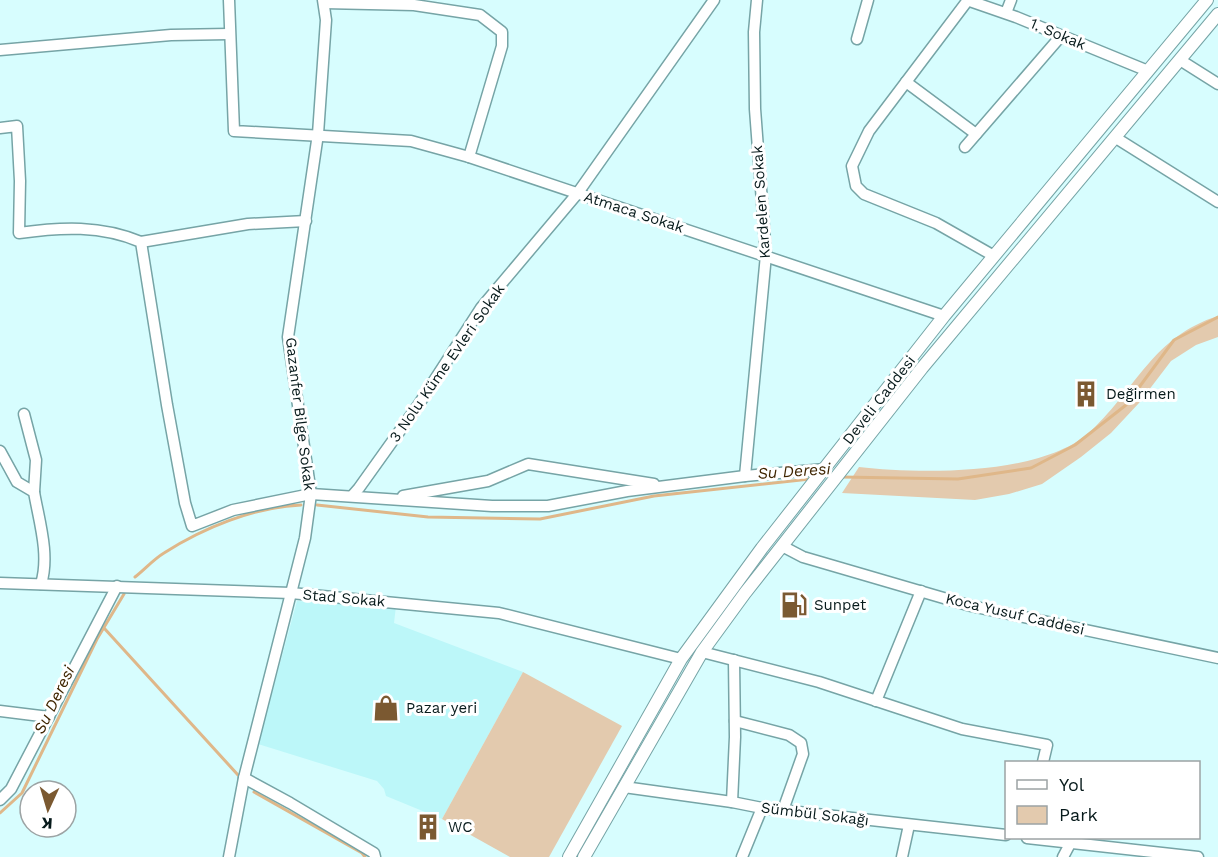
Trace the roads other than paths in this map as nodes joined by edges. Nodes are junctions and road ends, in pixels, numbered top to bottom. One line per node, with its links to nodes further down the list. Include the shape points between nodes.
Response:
1 (229, 0): 11 (street)
2 (714, 0): 25 (street, 3 Nolu Küme Evleri Sokak)
3 (757, 0): 29 (street, Kardelen Sokak, via 754,109)
4 (868, 0): 13 (street)
5 (968, 0): 9 (street, 1. Sokak); 17 (street)
6 (1011, 0): 9 (street)
7 (1207, 0): 16 (main road, Develi Caddesi)
8 (323, 2): 20 (street, Gazanfer Bilge Sokak, via 326,20); 24 (street, via 414,4 480,15 502,32 502,46)
9 (1006, 13): 12 (street, 1. Sokak)
10 (1218, 14): 15 (main road, Develi Caddesi)
11 (229, 34): 14 (street, via 171,35); 20 (street, Atmaca Sokak, via 234,131)
12 (1061, 36): 16 (street, 1. Sokak); 21 (street)
13 (857, 39)
14 (0, 50)
15 (1180, 60): 18 (street); 22 (main road, Develi Caddesi)
16 (1148, 71): 30 (main road, Develi Caddesi)
17 (906, 82): 21 (street); 30 (street, via 869,131 852,166 856,186 864,194 936,223)
18 (1218, 84)
19 (0, 128): 28 (street, via 17,126 19,233 45,229 106,230)
20 (318, 134): 24 (street, Atmaca Sokak, via 411,141); 27 (street, Gazanfer Bilge Sokak)
21 (976, 134): 23 (street)
22 (1116, 138): 26 (street); 41 (main road, Develi Caddesi, via 922,368)
23 (965, 147)
24 (469, 157): 25 (street, Atmaca Sokak)
25 (577, 194): 29 (street, Atmaca Sokak); 39 (street, 3 Nolu Küme Evleri Sokak, via 482,308)
26 (1218, 202)
27 (306, 221): 28 (street, via 248,224); 38 (street, Gazanfer Bilge Sokak, via 288,337)
28 (141, 242): 38 (street, via 167,405 192,526 233,510)
29 (766, 255): 31 (street, Atmaca Sokak); 35 (street, Kardelen Sokak)
30 (994, 256): 31 (main road, Develi Caddesi)
31 (944, 316): 34 (main road, Develi Caddesi)
32 (24, 414): 37 (street, via 36,460)
33 (0, 451): 37 (street, via 17,482)
34 (823, 472): 35 (street); 49 (main road, Develi Caddesi)
35 (745, 476): 36 (street)
36 (666, 486): 40 (street, via 548,506); 40 (street, via 528,464 488,481)
37 (34, 492): 43 (street, via 44,554 45,571)
38 (311, 494): 39 (street); 46 (street, Gazanfer Bilge Sokak)
39 (352, 496): 40 (street)
40 (387, 499)
41 (782, 546): 45 (street, Koca Yusuf Caddesi, via 803,557); 47 (main road, Develi Caddesi)
42 (0, 583): 43 (street, Stad Sokak)
43 (40, 584): 44 (street, Stad Sokak)
44 (117, 586): 46 (street, Stad Sokak); 53 (street)
45 (921, 591): 48 (street, Koca Yusuf Caddesi, via 971,606); 51 (street)
46 (291, 593): 49 (street, Stad Sokak, via 499,613); 56 (street, Gazanfer Bilge Sokak)
47 (702, 652): 50 (street); 57 (main road, Develi Caddesi)
48 (1218, 658)
49 (681, 659): 68 (main road, Develi Caddesi)
50 (734, 660): 51 (street); 54 (street)
51 (876, 701): 55 (street, via 962,729 1047,745)
52 (0, 711): 53 (street)
53 (49, 717): 58 (street, via 11,789)
54 (735, 721): 59 (street); 61 (street, via 789,735 801,743 803,754)
55 (1043, 761)
56 (244, 778): 66 (street, Gazanfer Bilge Sokak); 67 (street, via 300,808)
57 (624, 787): 59 (street, Sümbül Sokağı); 69 (main road, Develi Caddesi)
58 (0, 800)
59 (732, 802): 60 (street, Sümbül Sokağı)
60 (762, 808): 61 (street, Sümbül Sokağı); 70 (street)
61 (783, 810): 62 (street, Sümbül Sokağı)
62 (909, 825): 63 (street, Sümbül Sokağı); 71 (street)
63 (1005, 835)
64 (1045, 839): 65 (street)
65 (1071, 842): 72 (street); 73 (street)
66 (229, 857)
67 (375, 857)
68 (569, 857)
69 (584, 857)
70 (742, 857)
71 (902, 857)
72 (1063, 857)
73 (1198, 857)

